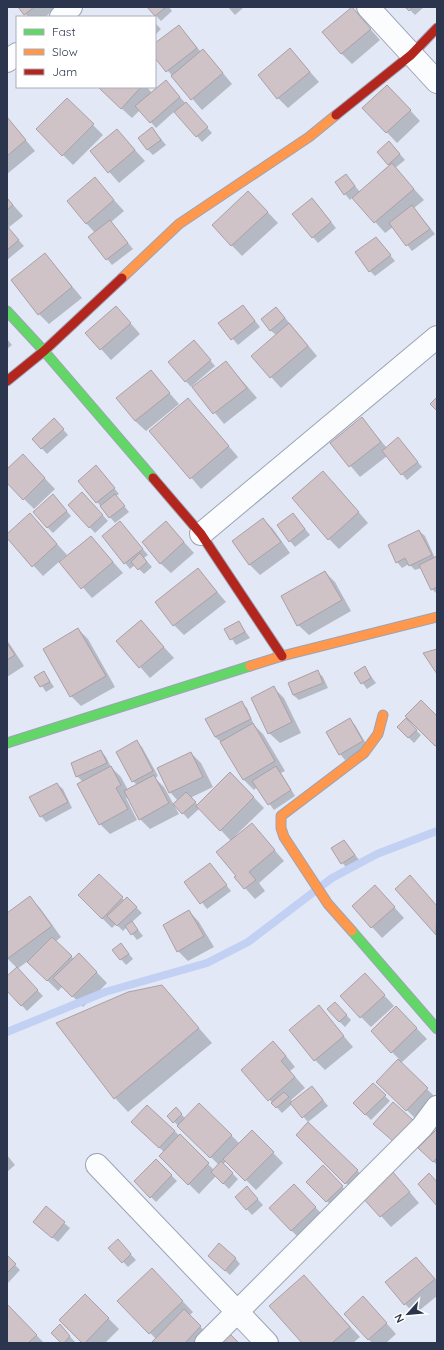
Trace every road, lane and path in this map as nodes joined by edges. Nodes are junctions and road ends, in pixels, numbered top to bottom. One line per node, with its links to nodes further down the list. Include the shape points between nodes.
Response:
1 (71, 7): 3 (street)
2 (368, 7): 6 (street)
3 (62, 16)
4 (437, 28): 6 (street)
5 (16, 55): 7 (street)
6 (411, 55): 8 (street); 11 (street, via 309,137 179,224)
7 (7, 61)
8 (437, 82)
9 (7, 310): 11 (street)
10 (437, 337): 13 (street)
11 (44, 351): 12 (street); 13 (street)
12 (7, 381)
13 (201, 534): 15 (street)
14 (437, 617): 15 (street)
15 (282, 656): 17 (street)
16 (383, 715): 18 (street, via 378,734 364,753 282,816 281,828 311,881 328,904)
17 (7, 743)
18 (437, 1030)
19 (437, 1107): 21 (street, via 422,1127)
20 (97, 1165): 21 (street)
21 (237, 1312): 22 (street); 23 (street)
22 (206, 1343)
23 (266, 1343)

